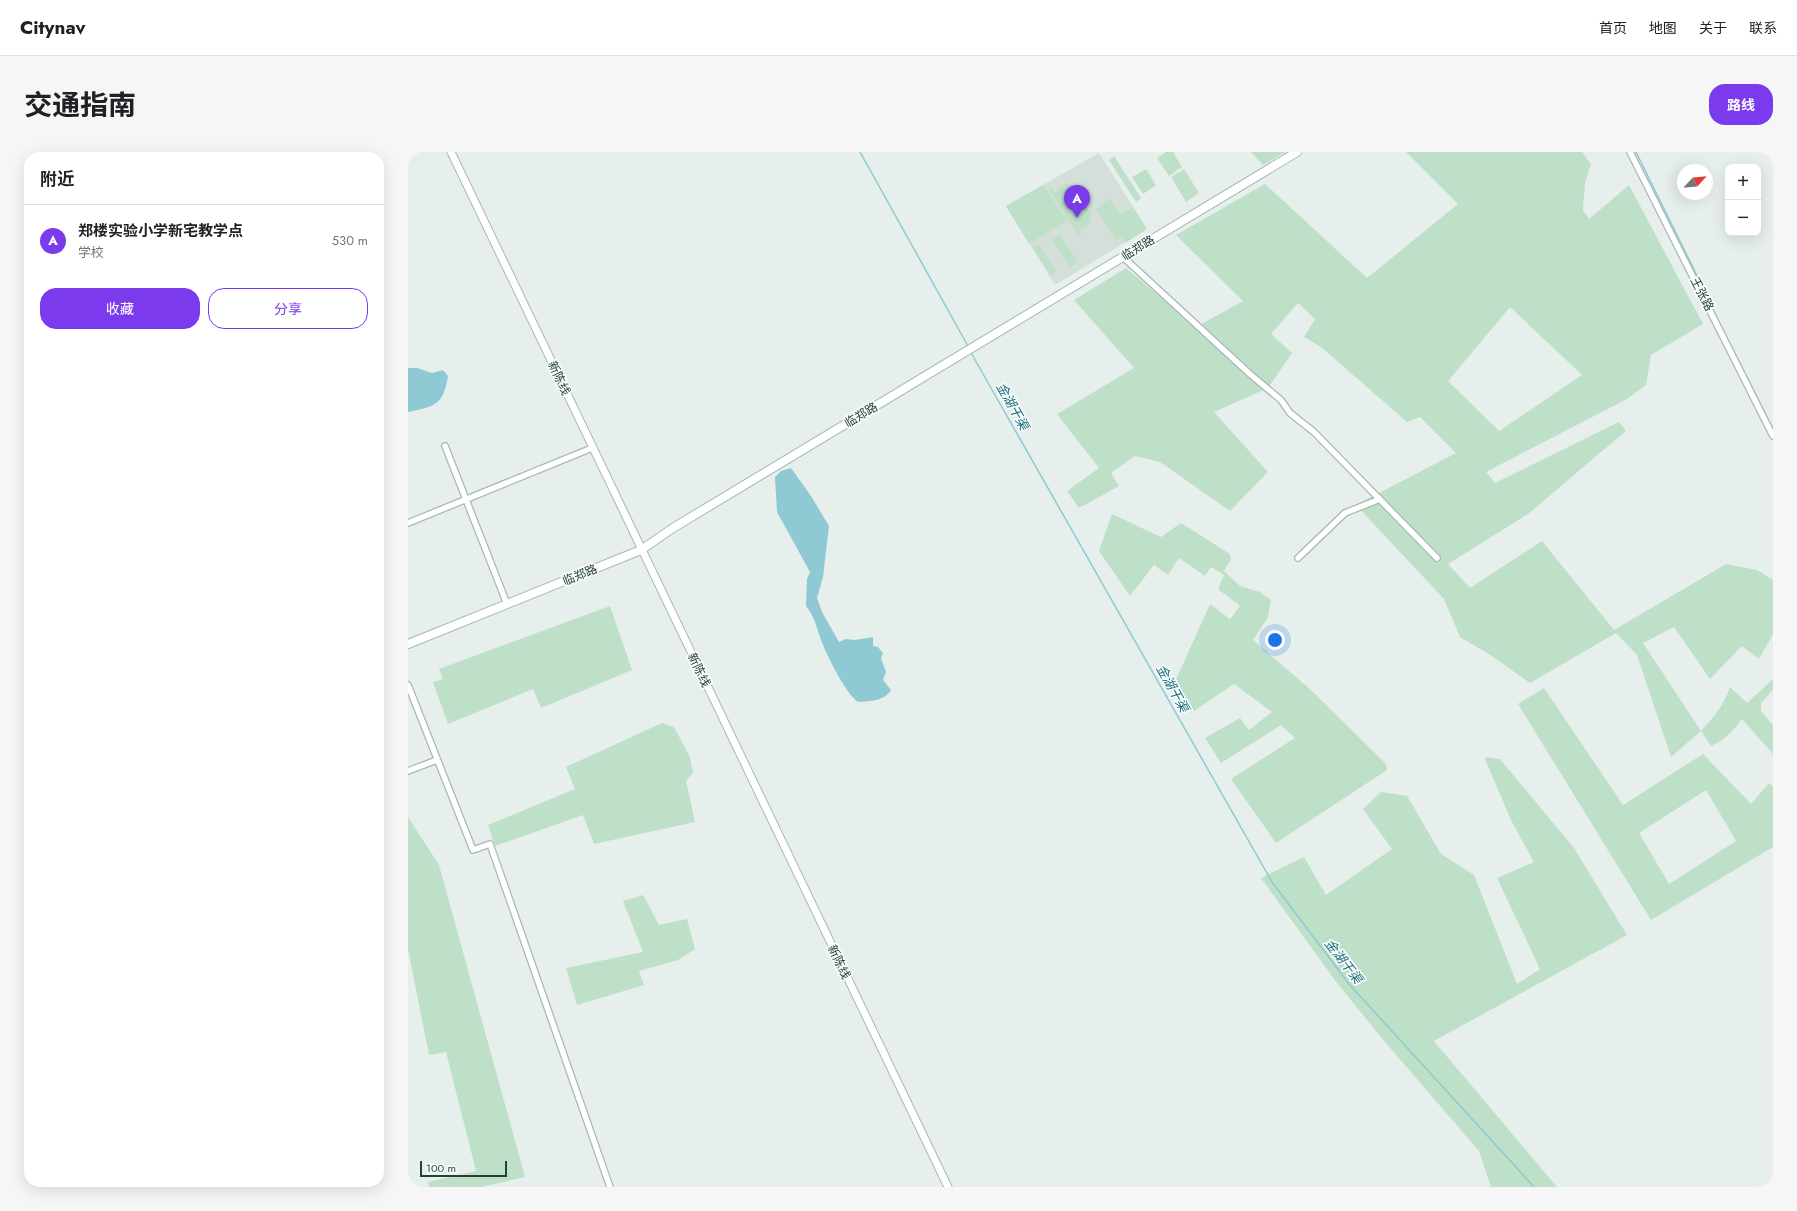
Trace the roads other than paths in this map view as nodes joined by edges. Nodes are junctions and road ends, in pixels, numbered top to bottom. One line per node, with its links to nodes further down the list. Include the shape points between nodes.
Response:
1 (451, 152): 7 (street, 新陈线)
2 (1297, 152): 4 (main road, 临郑路)
3 (1630, 152): 5 (street, 王张路)
4 (1123, 257): 8 (street, via 1281,400 1290,413 1314,432); 11 (main road, 临郑路)
5 (1773, 436)
6 (445, 446): 9 (street)
7 (592, 448): 9 (street); 11 (street, 新陈线)
8 (1380, 499): 12 (street, via 1345,513); 13 (street)
9 (466, 500): 10 (street); 14 (street)
10 (408, 523)
11 (641, 550): 14 (main road, 临郑路); 20 (street, 新陈线)
12 (1298, 558)
13 (1437, 558)
14 (507, 604): 15 (main road, 临郑路)
15 (408, 644)
16 (408, 685): 17 (street)
17 (437, 760): 18 (street); 19 (street, via 473,850 490,844)
18 (408, 771)
19 (610, 1187)
20 (948, 1187)

